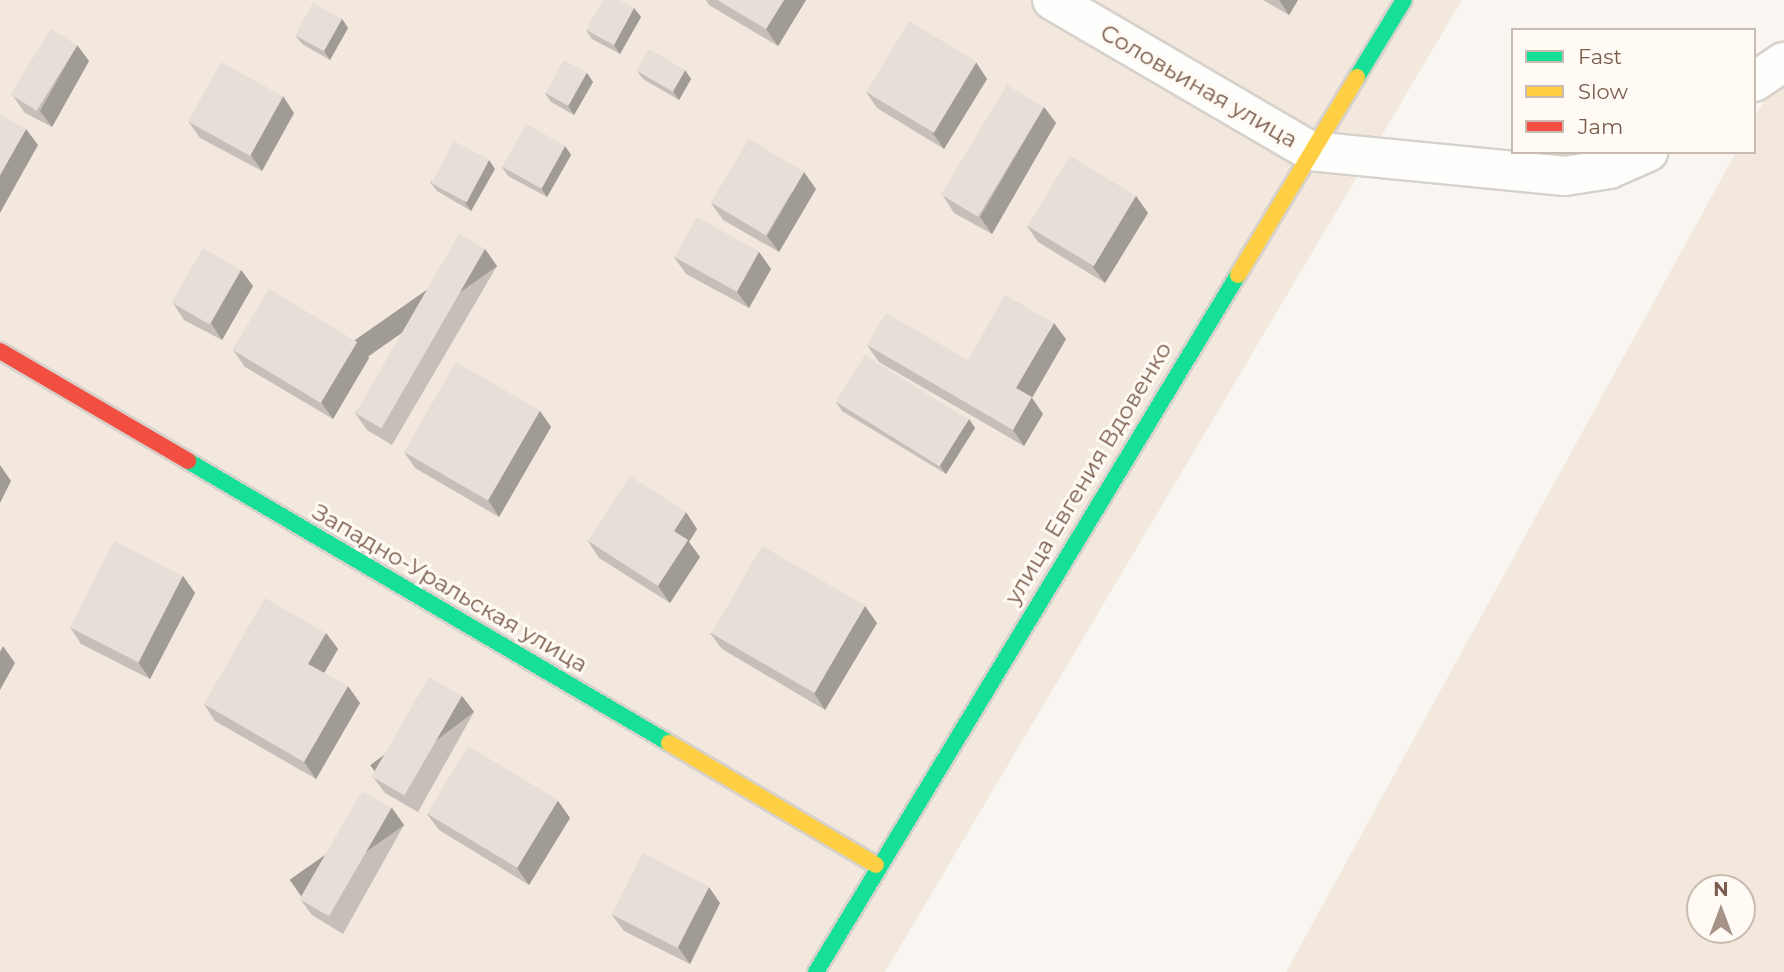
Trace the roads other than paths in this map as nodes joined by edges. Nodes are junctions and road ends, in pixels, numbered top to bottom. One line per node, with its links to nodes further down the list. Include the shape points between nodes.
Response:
1 (1052, 0): 5 (street, Соловьиная улица)
2 (1404, 0): 5 (street, улица Евгения Вдовенко)
3 (1784, 62): 4 (street)
4 (1756, 81)
5 (1310, 152): 6 (street, via 1565,176 1609,169); 8 (street, улица Евгения Вдовенко)
6 (1643, 154)
7 (0, 351): 8 (street, Западно-Уральская улица)
8 (876, 865): 9 (street, улица Евгения Вдовенко)
9 (816, 972)

